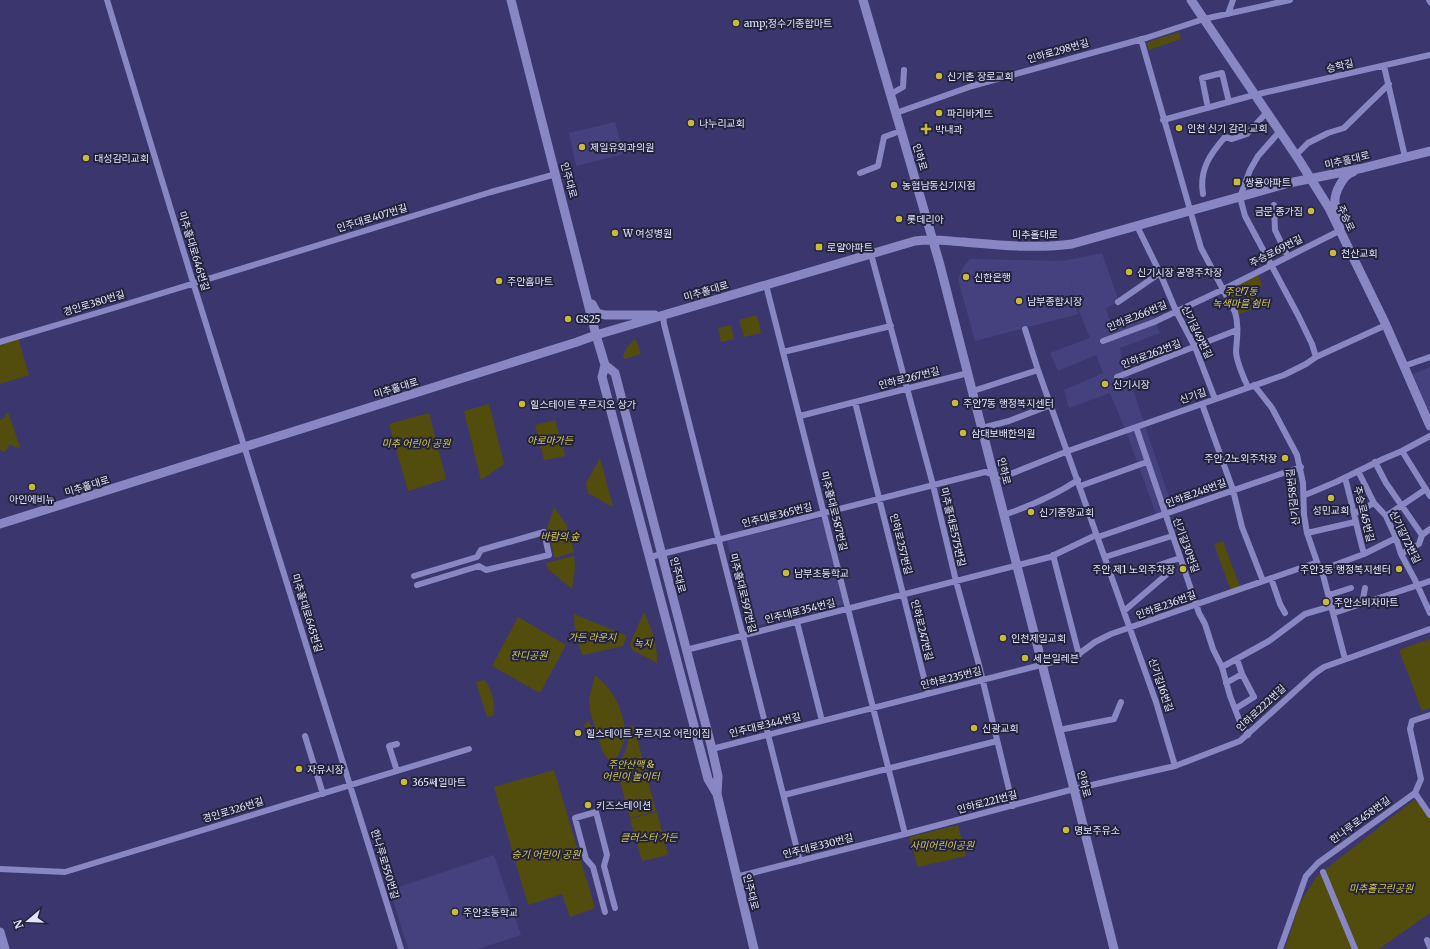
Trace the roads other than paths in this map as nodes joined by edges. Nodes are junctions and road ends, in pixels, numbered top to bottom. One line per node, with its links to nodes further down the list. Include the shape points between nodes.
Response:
1 (107, 0): 42 (street, 미추홀대로646번길)
2 (511, 0): 29 (main road, 인주대로)
3 (863, 0): 15 (main road, 인하로)
4 (1192, 0): 9 (main road, 주승로)
5 (1233, 0): 8 (street)
6 (1290, 0): 7 (street, 인하로298번길)
7 (1278, 1): 8 (street, 인하로298번길)
8 (1228, 14): 9 (street, 인하로298번길)
9 (1204, 19): 10 (street, 인하로298번길); 16 (main road, 주승로)
10 (1141, 39): 20 (street, 인하로298번길, via 972,86); 21 (street, 신기길58번길)
11 (1430, 56): 12 (street, 승학길)
12 (1384, 66): 14 (street); 16 (street, 승학길)
13 (904, 70): 15 (street, via 903,87)
14 (1388, 84): 25 (street, via 1344,128 1308,142); 26 (street)
15 (891, 94): 20 (main road, 인하로)
16 (1254, 95): 17 (street); 19 (main road, 주승로)
17 (1229, 102): 18 (street); 18 (street, via 1222,73 1202,78)
18 (1208, 108): 21 (street)
19 (1267, 112): 22 (main road, 주승로); 31 (street, via 1247,134 1232,139 1225,137 1211,153 1201,184)
20 (896, 113): 37 (main road, 인하로)
21 (1163, 120): 34 (street, 신기길58번길)
22 (1280, 131): 25 (main road, 주승로); 32 (street, via 1258,156)
23 (896, 133): 28 (street, via 884,137 878,166)
24 (1430, 151): 26 (main road, 미추홀대로)
25 (1296, 155): 30 (main road, 주승로)
26 (1405, 157): 27 (main road, 미추홀대로)
27 (1363, 168): 30 (main road, 미추홀대로); 36 (main road, via 1344,177 1340,184 1335,203 1341,221)
28 (860, 173)
29 (556, 174): 42 (street, 인주대로407번길); 45 (main road, 인주대로)
30 (1312, 179): 32 (main road, 미추홀대로); 36 (main road, 주승로)
31 (1203, 194)
32 (1240, 197): 34 (main road, 미추홀대로); 40 (street, via 1245,216)
33 (1274, 205): 39 (street, via 1275,230)
34 (1190, 211): 35 (main road, 미추홀대로); 44 (street, 신기길58번길, via 1201,248)
35 (1137, 226): 37 (main road, 미추홀대로, via 1057,246 1009,246); 41 (street, 신기길49번길)
36 (1340, 231): 39 (street, 주승로69번길); 49 (main road, 주승로)
37 (932, 238): 38 (main road, 미추홀대로); 63 (main road, 인하로)
38 (870, 254): 43 (main road, 미추홀대로); 50 (street, 미추홀대로575번길)
39 (1288, 257): 40 (street, 주승로69번길)
40 (1271, 265): 44 (street, 주승로69번길); 58 (street, via 1298,315)
41 (1160, 273): 46 (street); 47 (street, 신기길49번길)
42 (194, 283): 55 (street, 경인로380번길); 77 (street, 미추홀대로646번길)
43 (766, 285): 48 (main road, 미추홀대로); 57 (street, 미추홀대로587번길)
44 (1222, 290): 47 (street, 인하로266번길); 52 (street, 신기길58번길, via 1235,312)
45 (586, 291): 48 (main road, via 597,313); 53 (main road, 인주대로)
46 (1118, 302)
47 (1176, 311): 54 (street, 인하로266번길); 56 (street, 신기길49번길)
48 (663, 315): 53 (main road, 미추홀대로); 109 (street, 미추홀대로597번길)
49 (1386, 325): 58 (street, 신기길); 61 (main road, 주승로)
50 (891, 326): 57 (street); 66 (street, 미추홀대로575번길)
51 (1025, 329): 62 (street, 신기길16번길)
52 (1237, 330): 56 (street, 인하로262번길); 65 (street, 신기길58번길, via 1236,351 1239,365)
53 (596, 335): 60 (main road, 인주대로); 77 (main road, 미추홀대로)
54 (1103, 341)
55 (0, 342)
56 (1195, 347): 64 (street, 인하로262번길); 68 (street, 신기길49번길)
57 (782, 352): 72 (street, 미추홀대로587번길)
58 (1316, 357): 65 (street, 신기길, via 1284,375)
59 (1430, 357): 61 (street)
60 (606, 365): 110 (main road, 인주대로, via 614,373); 114 (main road, 인주대로, via 602,377)
61 (1404, 366): 73 (main road, 주승로)
62 (1038, 370): 67 (street); 71 (street, 신기길16번길)
63 (968, 374): 66 (street, 인하로267번길); 67 (main road, 인하로)
64 (1117, 377)
65 (1251, 386): 68 (street, 신기길); 82 (street, 신기길58번길, via 1272,408 1292,444)
66 (907, 389): 69 (street, 인하로267번길); 88 (street, 미추홀대로575번길)
67 (973, 391): 75 (main road, 인하로)
68 (1215, 399): 70 (street, 신기길)
69 (855, 402): 72 (street, 인하로267번길); 93 (street)
70 (1202, 404): 74 (street, 신기길); 90 (street)
71 (1051, 405): 75 (street); 78 (street, 신기길16번길)
72 (800, 416): 96 (street, 미추홀대로587번길)
73 (1430, 426)
74 (1136, 427): 78 (street, 신기길); 80 (street, 신기길30번길)
75 (982, 428): 84 (main road, 인하로)
76 (1430, 436): 79 (street, 주승로45번길)
77 (245, 447): 102 (main road, 미추홀대로); 172 (street, 미추홀대로645번길)
78 (1068, 451): 85 (street, 신기길); 87 (street, 신기길16번길)
79 (1402, 451): 81 (street, 주승로45번길); 89 (street)
80 (1147, 462): 87 (street); 98 (street, 신기길30번길)
81 (1375, 462): 83 (street, 주승로45번길); 95 (street)
82 (1301, 467): 90 (street, 인하로248번길); 91 (street, 신기길58번길)
83 (1358, 471): 86 (street, 주승로45번길); 94 (street, 신기길72번길)
84 (994, 474): 85 (street, 인주대로365번길); 88 (street, 인주대로365번길, via 985,472); 99 (main road, 인하로)
85 (1003, 477)
86 (1345, 478): 91 (street, 주승로45번길); 97 (street, 주승로45번길)
87 (1079, 483): 99 (street); 106 (street, 신기길16번길)
88 (933, 485): 93 (street, 인주대로365번길); 124 (street, 미추홀대로575번길)
89 (1426, 489): 92 (street); 95 (street)
90 (1233, 490): 98 (street, 인하로248번길); 125 (street, via 1242,527)
91 (1304, 495): 104 (street, 신기길58번길)
92 (1430, 496)
93 (879, 499): 96 (street, 인주대로365번길); 131 (street, 인하로257번길)
94 (1374, 503): 97 (street); 100 (street, 신기길72번길)
95 (1402, 505): 100 (street); 105 (street)
96 (824, 513): 109 (street, 인주대로365번길); 136 (street, 미추홀대로587번길)
97 (1355, 513): 101 (street, 주승로45번길)
98 (1165, 514): 106 (street, 인하로248번길); 107 (street, 신기길30번길)
99 (1004, 515): 119 (main road, 인하로)
100 (1386, 516): 108 (street, 신기길72번길)
101 (1355, 522): 104 (street); 111 (street, 주승로45번길)
102 (0, 524)
103 (1430, 529): 105 (street)
104 (1307, 534): 117 (street, 신기길58번길)
105 (1422, 535): 112 (street, via 1419,544)
106 (1098, 536): 113 (street, 인하로248번길); 115 (street, 신기길16번길)
107 (1172, 536): 115 (street); 116 (street, 신기길30번길)
108 (1396, 538): 111 (street); 112 (street, 신기길72번길)
109 (719, 540): 110 (street, 인주대로365번길); 144 (street, 미추홀대로597번길)
110 (662, 554): 114 (street, 인주대로365번길); 145 (main road, 인주대로)
111 (1364, 554): 120 (street)
112 (1401, 554): 128 (street, 신기길72번길)
113 (1053, 555): 119 (street, 인하로248번길); 146 (street)
114 (650, 557): 176 (main road, 인주대로, via 698,746 708,779)
115 (1105, 558): 137 (street, 신기길16번길)
116 (1180, 558): 118 (street); 134 (street, 신기길30번길)
117 (1316, 562): 120 (street, 신기길58번길); 123 (street, 인하로236번길)
118 (1159, 565)
119 (1016, 566): 124 (street, 인하로247번길); 150 (main road, 인하로)
120 (1321, 570): 132 (street, 신기길58번길)
121 (1166, 575): 137 (street)
122 (414, 576): 127 (street, via 477,557 481,550 544,532 549,555 486,570 479,566)
123 (1271, 578): 125 (street, 인하로236번길); 138 (street)
124 (956, 581): 131 (street, 인하로247번길); 153 (street, 미추홀대로575번길)
125 (1263, 581): 134 (street, 인하로236번길)
126 (1429, 582): 128 (street)
127 (417, 585)
128 (1417, 586): 133 (street); 140 (street, 신기길72번길)
129 (1351, 588): 132 (street)
130 (1365, 588): 133 (street)
131 (903, 595): 136 (street, 인하로247번길); 155 (street, 인하로247번길)
132 (1329, 595): 135 (street, 신기길58번길)
133 (1362, 604): 139 (street)
134 (1197, 605): 142 (street, 인하로236번길); 151 (street, 신기길30번길, via 1212,649)
135 (1332, 606): 139 (street, 신기길58번길); 147 (street, via 1306,614 1269,641)
136 (848, 609): 141 (street, 인주대로354번길); 157 (street, 미추홀대로587번길)
137 (1124, 610): 142 (street, 신기길16번길)
138 (1285, 613)
139 (1334, 613): 148 (street, 신기길58번길)
140 (1430, 613)
141 (797, 622): 144 (street, 인주대로354번길); 160 (street)
142 (1130, 628): 146 (street, 인하로236번길, via 1095,642); 169 (street, 신기길16번길)
143 (1430, 629): 148 (street, 인하로222번길)
144 (743, 635): 145 (street, 인주대로354번길); 162 (street, 미추홀대로597번길)
145 (686, 650): 168 (main road, 인주대로)
146 (1079, 654): 149 (street, 인하로236번길)
147 (1237, 659): 151 (street); 152 (street)
148 (1346, 659): 163 (street, 인하로222번길, via 1324,667 1314,674)
149 (1051, 662): 150 (street, 인하로235번길)
150 (1038, 666): 153 (street, 인하로235번길); 161 (main road, 인하로)
151 (1222, 668): 154 (street, 신기길30번길)
152 (1242, 674): 154 (street); 158 (street, via 1254,697)
153 (982, 680): 155 (street, 인하로235번길); 165 (street, 미추홀대로575번길)
154 (1226, 683): 158 (street, 신기길30번길)
155 (928, 694): 157 (street, 인하로235번길)
156 (1121, 702): 161 (street, via 1114,719)
157 (873, 708): 160 (street, 인주대로344번길); 170 (street, 미추홀대로587번길)
158 (1235, 709): 163 (street, 신기길30번길)
159 (1430, 715): 174 (street, via 1412,721 1410,729 1421,779)
160 (822, 721): 162 (street, 인주대로344번길)
161 (1059, 730): 173 (main road, 인하로)
162 (768, 735): 168 (street, 인주대로344번길); 177 (street, 미추홀대로597번길)
163 (1248, 735): 169 (street, 인하로222번길, via 1240,741)
164 (305, 736): 175 (street)
165 (997, 742): 170 (street); 178 (street, 미추홀대로575번길)
166 (397, 744): 171 (street, via 389,746)
167 (469, 749): 171 (street, 경인로326번길)
168 (712, 749): 176 (main road, 인주대로, via 718,776)
169 (1176, 766): 173 (street, 인하로222번길)
170 (889, 769): 177 (street); 180 (street, 미추홀대로587번길)
171 (397, 771): 172 (street, 경인로326번길)
172 (350, 785): 175 (street, 경인로326번길); 191 (street, 한나루로550번길)
173 (1074, 789): 178 (street, 인하로221번길); 193 (main road, 인하로)
174 (1415, 793): 179 (street); 194 (street, 한나루로458번길, via 1318,863 1306,876)
175 (322, 794): 182 (street, 경인로326번길, via 65,872)
176 (717, 794): 184 (main road, 인주대로)
177 (784, 795): 181 (street, 미추홀대로597번길)
178 (1013, 806): 180 (street, 인하로221번길)
179 (1430, 815)
180 (905, 834): 181 (street, 인주대로330번길)
181 (800, 861): 184 (street, 인주대로330번길)
182 (0, 870)
183 (1323, 872): 195 (street)
184 (736, 877): 192 (main road, 인주대로)
185 (615, 908): 186 (street, via 604,866 607,855 596,812 574,818 586,859 593,867)
186 (605, 912)
187 (0, 932): 190 (main road)
188 (1427, 940): 189 (street)
189 (1430, 948)
190 (5, 949)
191 (401, 949)
192 (754, 949)
193 (1114, 949)
194 (1280, 949)
195 (1355, 949)

